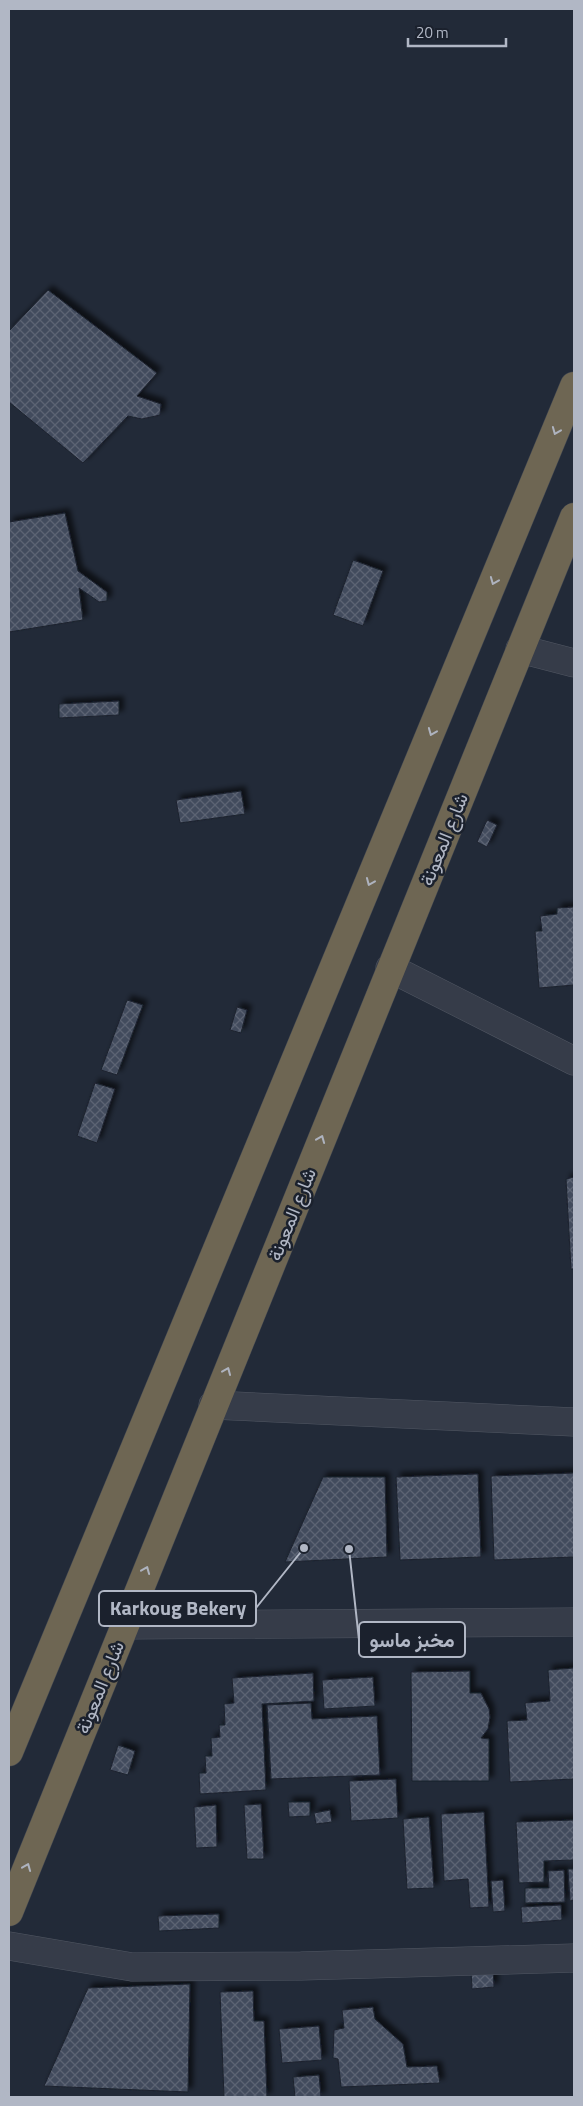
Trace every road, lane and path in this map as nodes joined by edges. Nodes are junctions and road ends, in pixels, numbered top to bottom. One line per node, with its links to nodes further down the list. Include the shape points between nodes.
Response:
1 (574, 386): 11 (highway, one-way to 11)
2 (574, 516): 3 (highway, شارع المعونة)
3 (520, 650): 4 (street); 5 (highway, شارع المعونة)
4 (574, 663)
5 (390, 968): 6 (street); 7 (highway, شارع المعونة, one-way to 5)
6 (574, 1061)
7 (213, 1405): 8 (street); 10 (highway, شارع المعونة, one-way to 7)
8 (574, 1422)
9 (574, 1622): 10 (street)
10 (124, 1625): 12 (highway, شارع المعونة, one-way to 10)
11 (9, 1752)
12 (9, 1912)
13 (9, 1946): 14 (street, via 132,1967)
14 (574, 1958)

